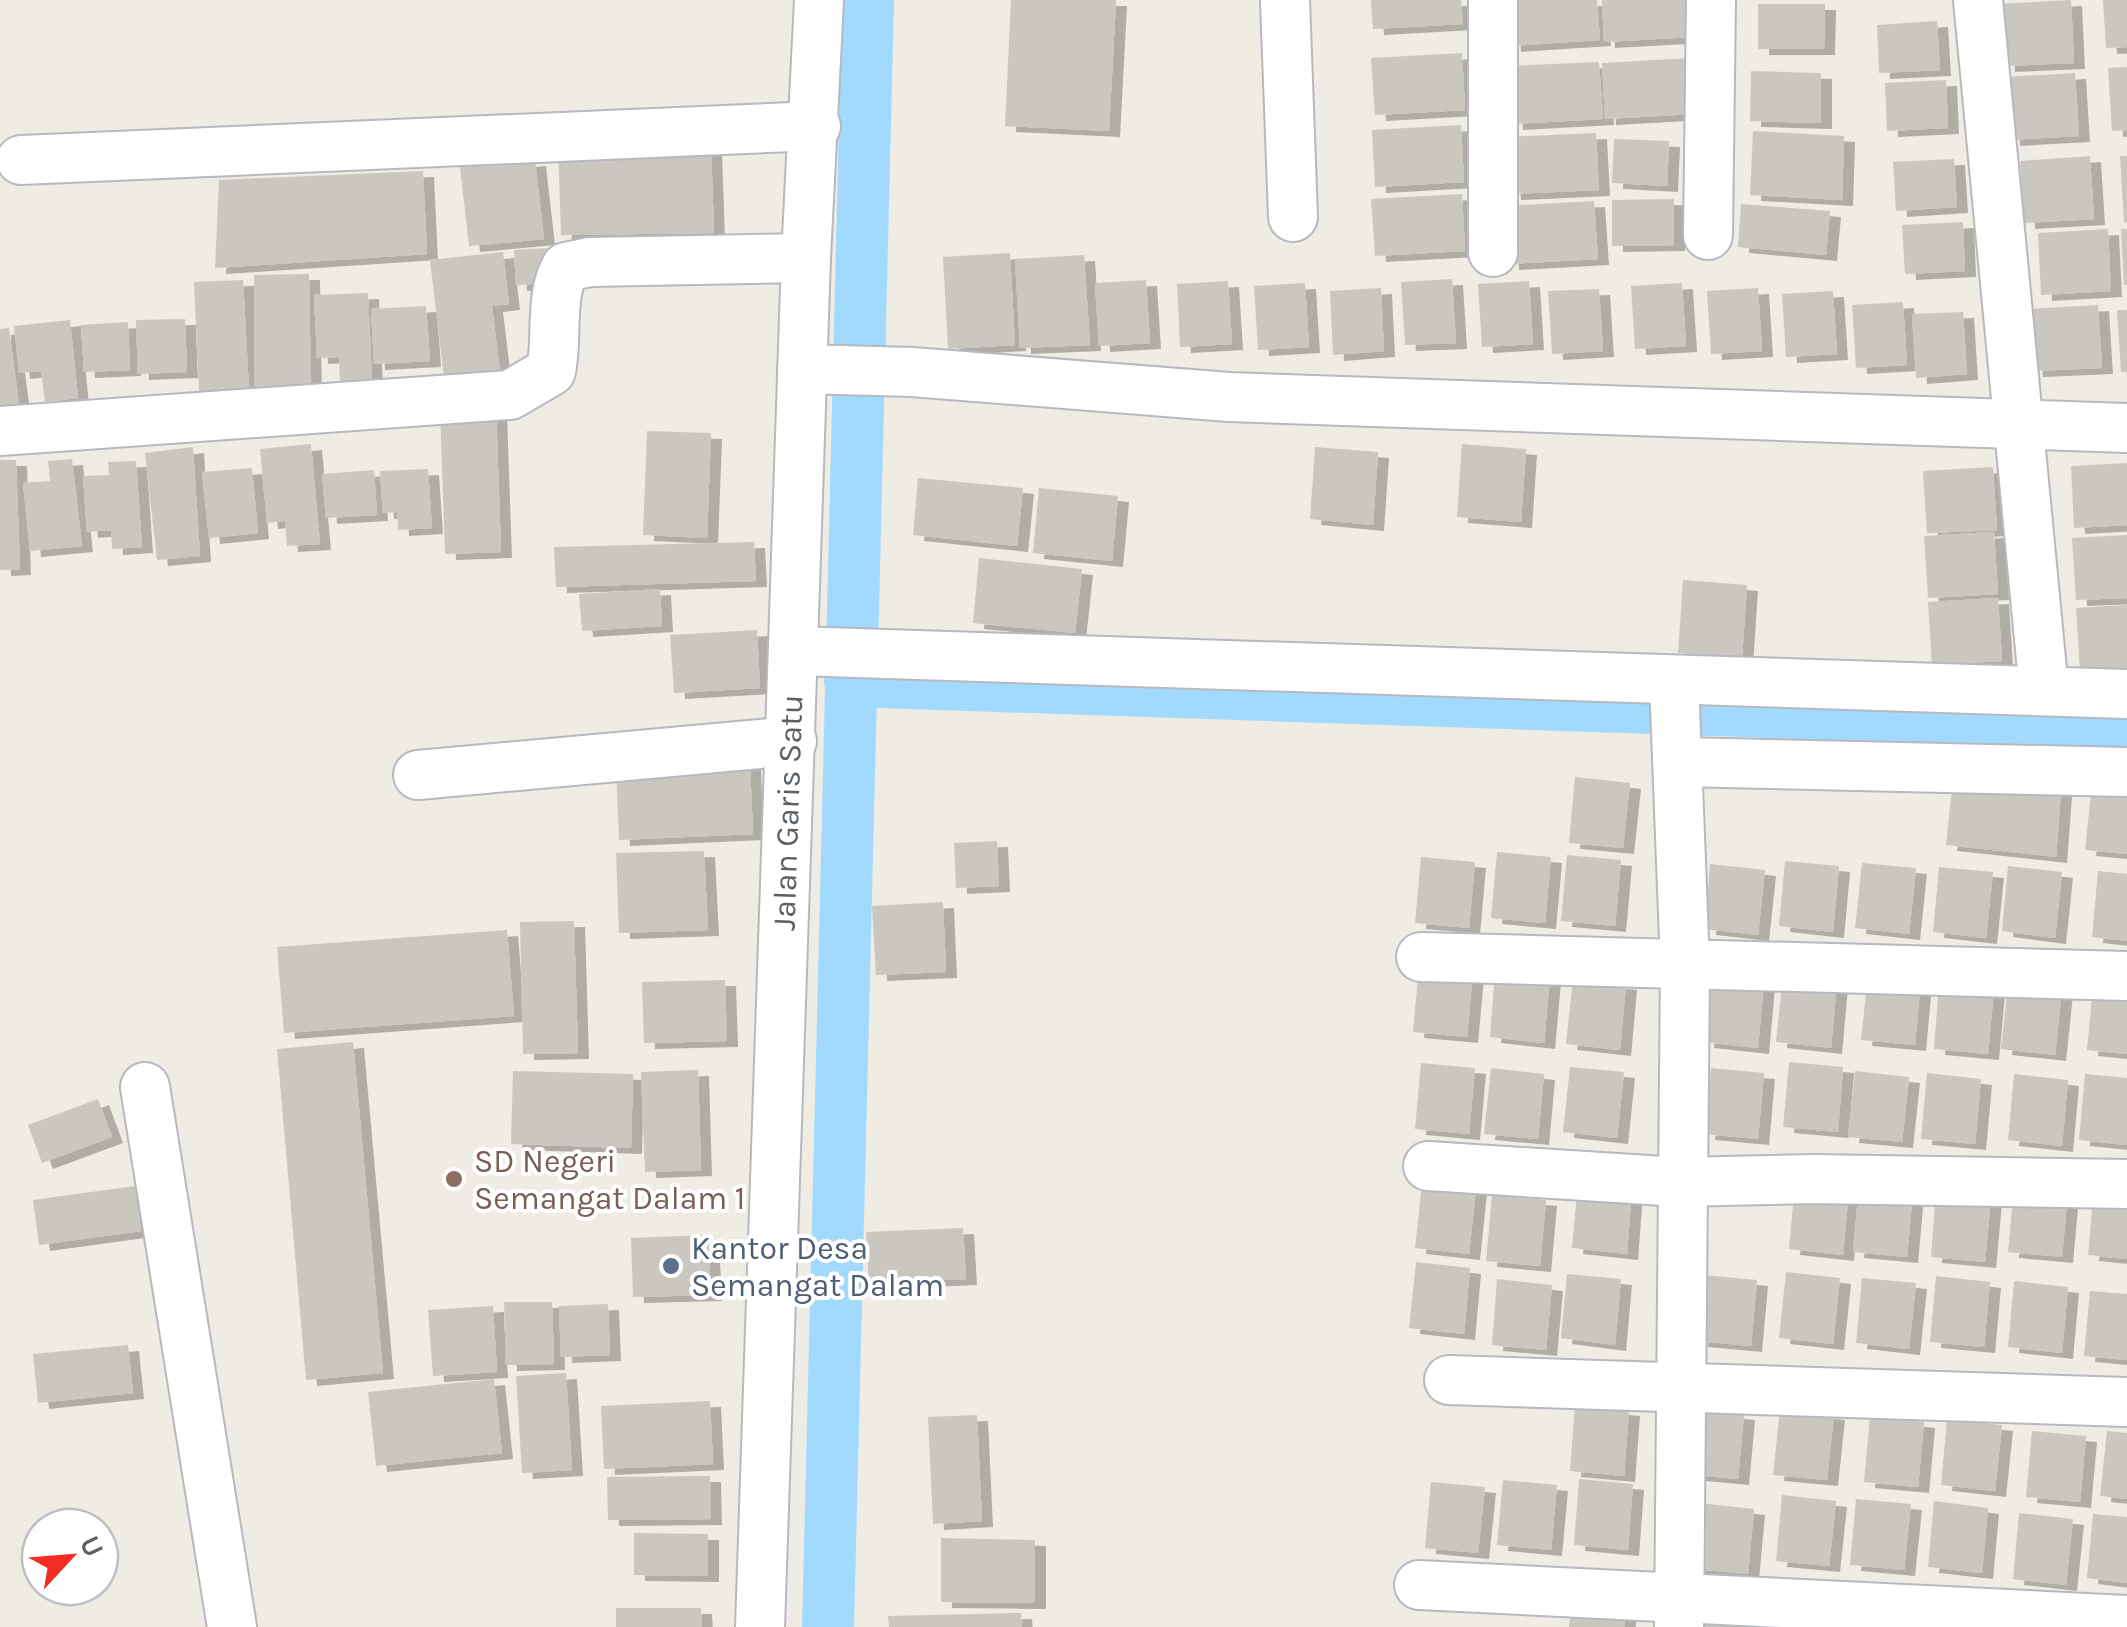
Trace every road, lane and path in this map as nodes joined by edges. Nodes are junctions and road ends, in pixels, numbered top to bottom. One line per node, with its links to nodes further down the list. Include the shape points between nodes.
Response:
1 (819, 0): 6 (street, Jalan Garis Satu)
2 (1284, 0): 8 (street)
3 (1493, 0): 10 (street)
4 (1710, 0): 9 (street)
5 (1978, 0): 13 (street)
6 (816, 126): 7 (street); 11 (street, Jalan Garis Satu)
7 (21, 160)
8 (1293, 217)
9 (1708, 236)
10 (1493, 252)
11 (806, 258): 12 (street, Jalan Garis Satu); 15 (street, via 566,268 558,281 551,371 510,395)
12 (820, 369): 13 (street, via 1249,398); 16 (street, Jalan Garis Satu)
13 (2019, 428): 14 (street); 18 (street)
14 (2127, 428)
15 (0, 431)
16 (809, 652): 17 (street); 20 (street, Jalan Garis Satu)
17 (1674, 680): 18 (street); 21 (street)
18 (2044, 691): 19 (street)
19 (2127, 694)
20 (792, 742): 23 (street); 38 (street, Jalan Garis Satu)
21 (1679, 762): 22 (street); 25 (street)
22 (2127, 772)
23 (418, 775)
24 (1421, 958): 25 (street)
25 (1685, 966): 26 (street); 29 (street)
26 (2127, 976)
27 (145, 1087): 37 (street)
28 (1428, 1166): 29 (street)
29 (1680, 1182): 30 (street); 32 (street)
30 (2127, 1184)
31 (1449, 1380): 32 (street)
32 (1681, 1387): 33 (street); 35 (street)
33 (2127, 1402)
34 (1419, 1586): 35 (street)
35 (1680, 1611): 36 (street)
36 (2127, 1620)
37 (232, 1627)
38 (760, 1627)

